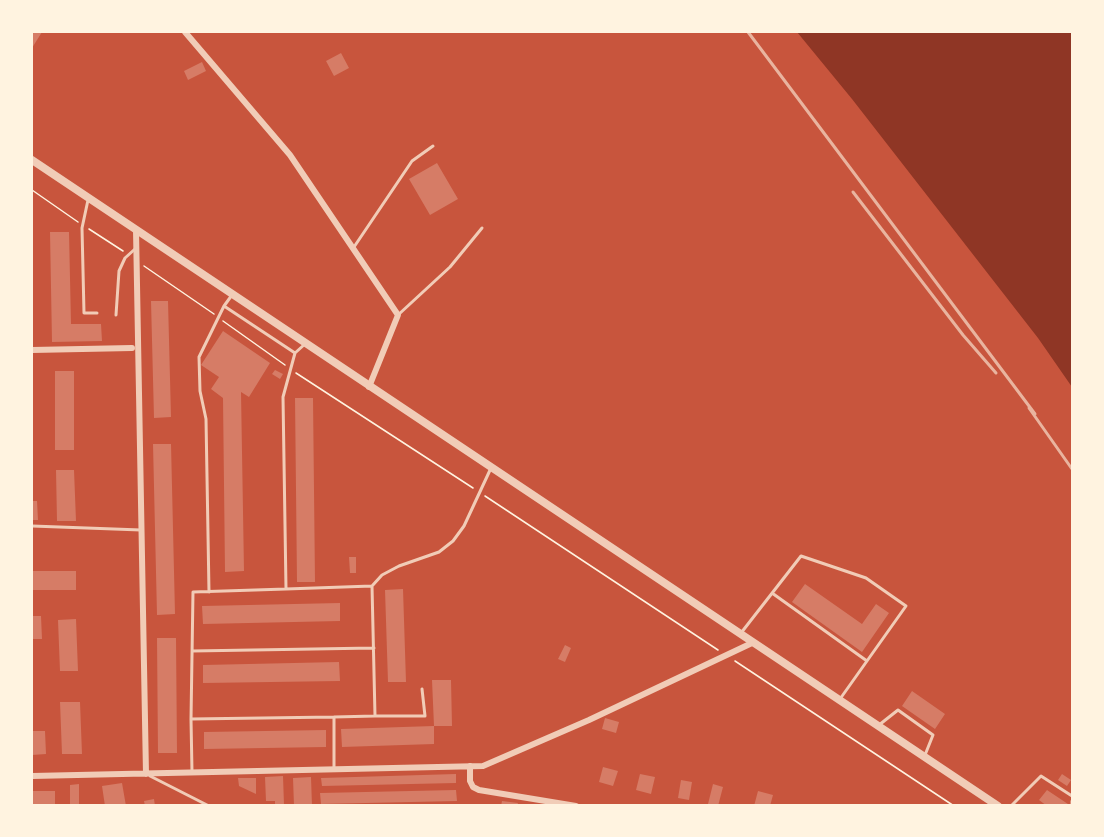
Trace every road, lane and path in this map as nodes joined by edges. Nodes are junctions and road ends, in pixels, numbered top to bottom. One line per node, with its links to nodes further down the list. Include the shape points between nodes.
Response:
1 (185, 32): 10 (street, via 290,155)
2 (433, 146): 10 (lane, via 412,161)
3 (33, 164): 5 (street)
4 (32, 190): 6 (path)
5 (89, 199): 6 (lane); 8 (street)
6 (82, 225): 11 (path); 15 (lane, via 84,313)
7 (482, 228): 17 (lane, via 450,267)
8 (136, 230): 9 (street); 13 (street)
9 (136, 248): 11 (lane); 12 (street)
10 (353, 249): 17 (street)
11 (129, 255): 16 (lane, via 119,271)
12 (137, 261): 18 (path); 28 (street)
13 (232, 295): 14 (lane); 19 (street)
14 (224, 306): 18 (lane); 22 (lane)
15 (97, 314)
16 (116, 315)
17 (398, 315): 24 (street)
18 (219, 318): 23 (path); 31 (lane, via 199,357 206,419)
19 (305, 344): 22 (lane); 24 (street)
20 (132, 348): 21 (street)
21 (32, 350)
22 (294, 353): 23 (lane)
23 (290, 369): 26 (path); 30 (lane, via 284,397)
24 (369, 387): 25 (street)
25 (491, 468): 26 (lane); 33 (street)
26 (480, 493): 29 (lane, via 453,541 439,552 382,575); 37 (path)
27 (32, 526): 28 (lane)
28 (141, 530): 49 (street)
29 (372, 586): 30 (lane); 35 (lane)
30 (286, 589): 31 (lane)
31 (208, 592): 36 (lane, via 193,592)
32 (772, 593): 33 (lane); 38 (lane); 38 (lane, via 801,556 866,578 906,606)
33 (740, 635): 34 (street)
34 (752, 643): 37 (street); 40 (street)
35 (374, 648): 36 (lane); 41 (lane)
36 (192, 651): 43 (lane)
37 (725, 655): 46 (street, via 589,720 483,765); 55 (path)
38 (867, 661): 40 (lane)
39 (422, 689): 41 (lane, via 424,716)
40 (839, 700): 44 (street)
41 (375, 716): 42 (lane)
42 (334, 717): 43 (lane); 47 (lane)
43 (191, 719): 48 (lane)
44 (877, 726): 45 (street); 45 (lane, via 898,710 933,735)
45 (924, 757): 56 (street)
46 (470, 766): 47 (street); 54 (street, via 470,781 479,790)
47 (334, 769): 48 (street)
48 (192, 772): 49 (street)
49 (146, 774): 50 (street); 53 (lane)
50 (32, 776)
51 (1072, 796): 57 (lane, via 1041,776)
52 (1072, 801): 58 (lane)
53 (209, 806)
54 (576, 806)
55 (954, 806)
56 (998, 806)
57 (1011, 806)
58 (1072, 806)

